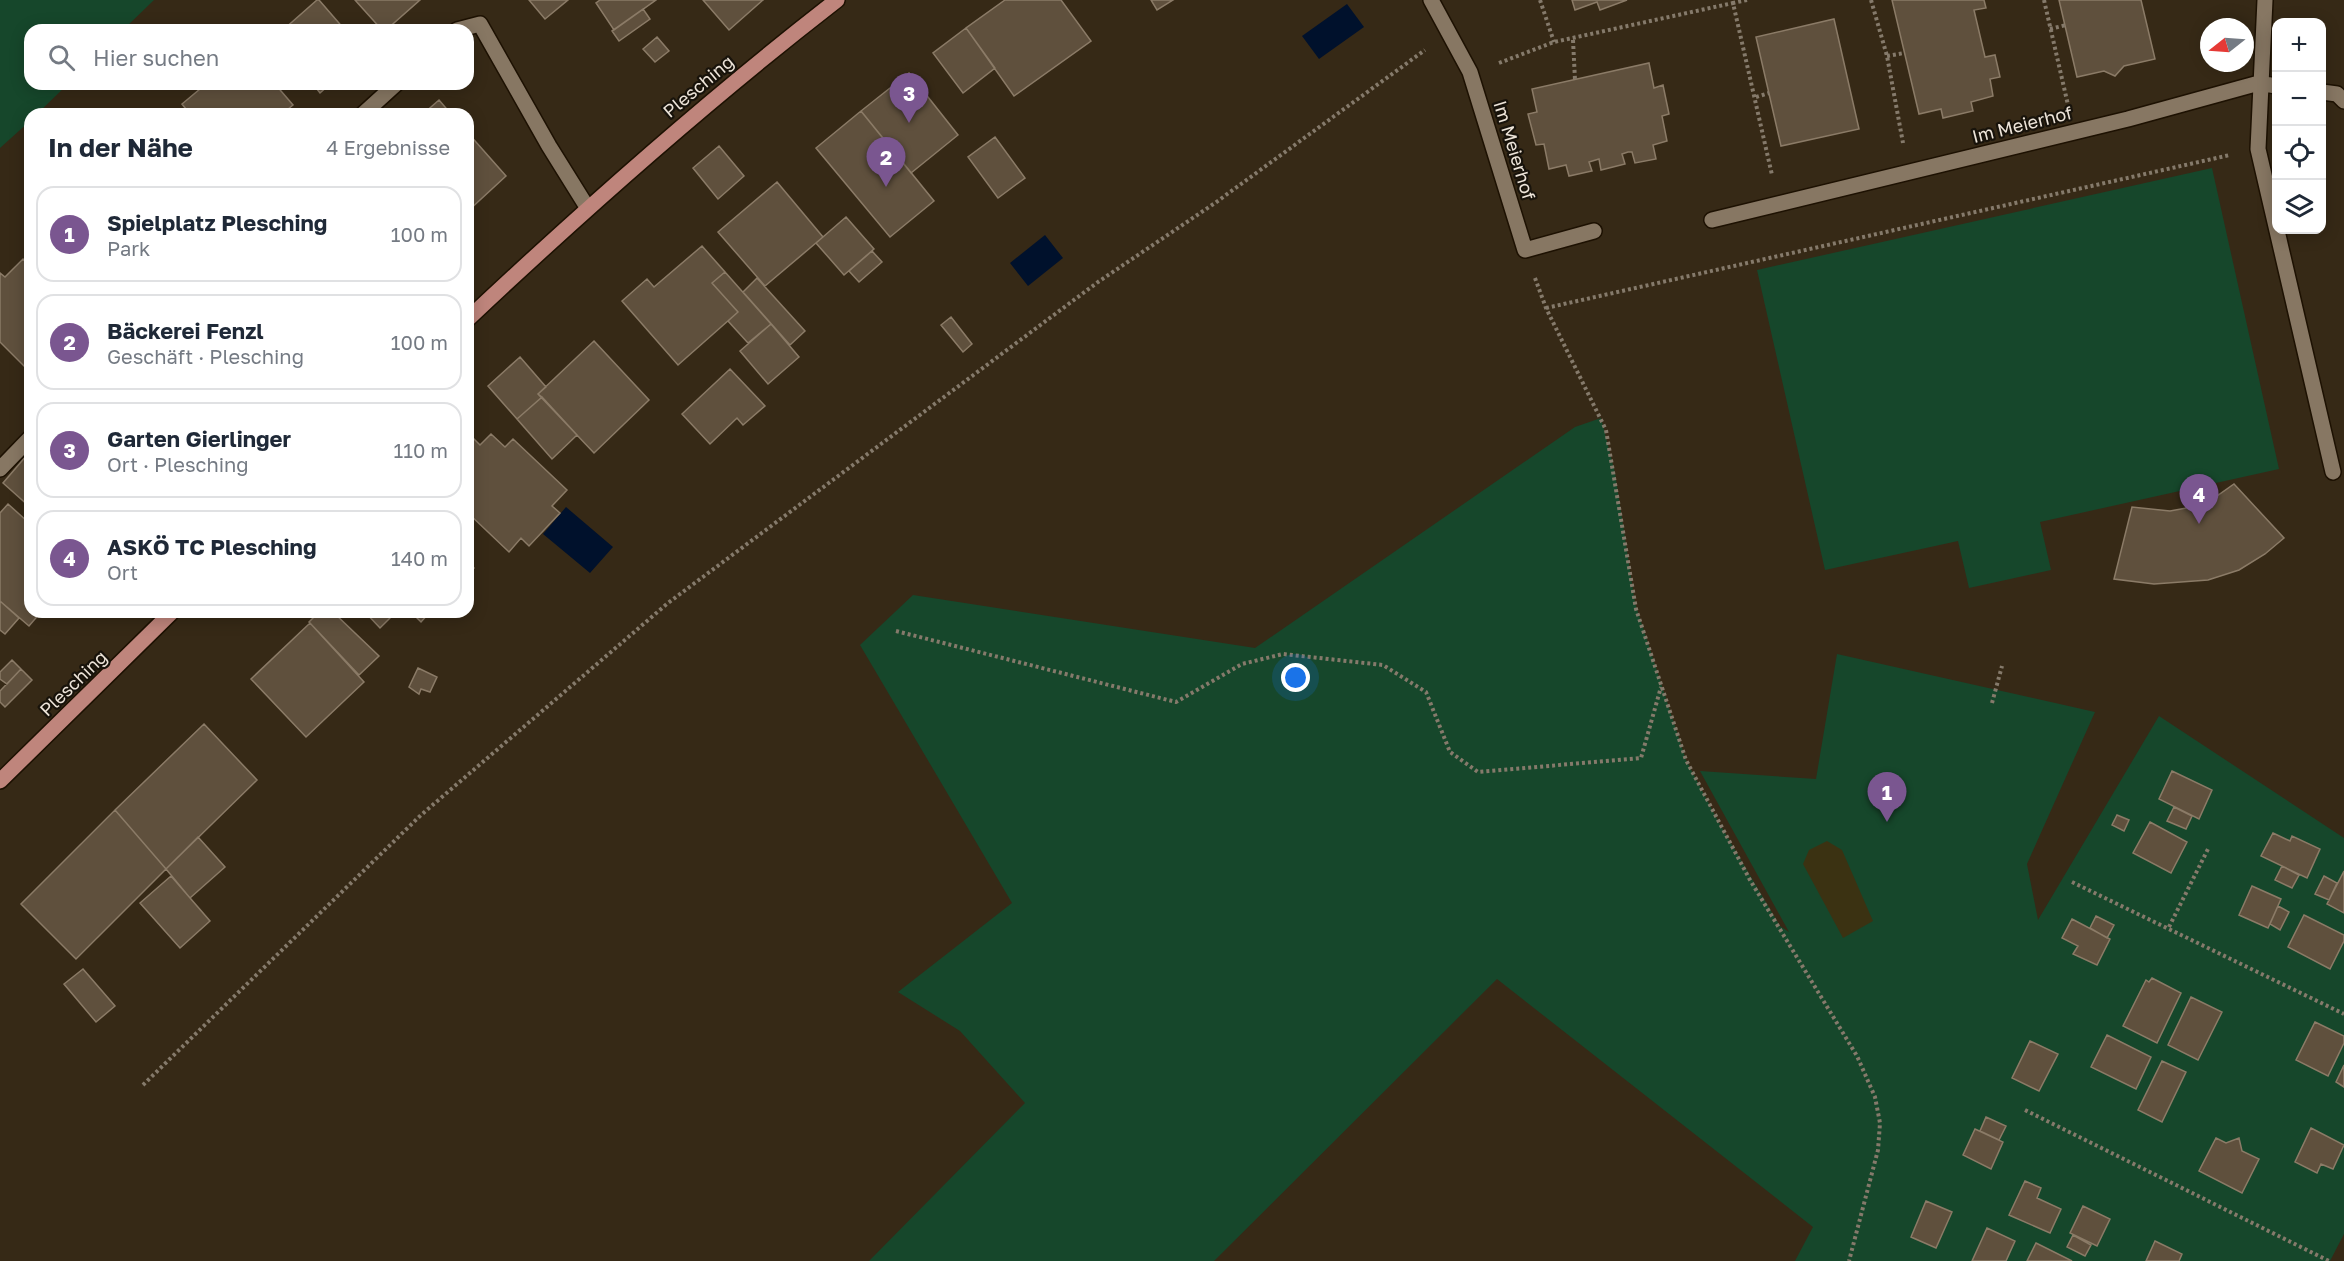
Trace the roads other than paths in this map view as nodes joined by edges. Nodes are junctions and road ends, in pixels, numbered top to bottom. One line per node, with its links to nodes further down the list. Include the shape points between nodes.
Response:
1 (837, 0): 11 (main road, Plesching, via 737,77)
2 (1431, 0): 13 (street, Im Meierhof, via 1470,72 1526,250)
3 (2265, 0): 5 (street)
4 (474, 26): 11 (street, via 480,24)
5 (2259, 83): 6 (street); 12 (street, Im Meierhof); 17 (street, via 2258,149)
6 (2272, 85)
7 (389, 90): 10 (street)
8 (2326, 93): 9 (street, via 2337,94)
9 (2344, 101)
10 (370, 108)
11 (587, 207): 14 (main road, Plesching)
12 (1712, 220)
13 (1594, 231)
14 (474, 313)
15 (24, 444): 16 (street)
16 (0, 469)
17 (2332, 472)
18 (166, 618): 19 (main road, Plesching)
19 (0, 781)

